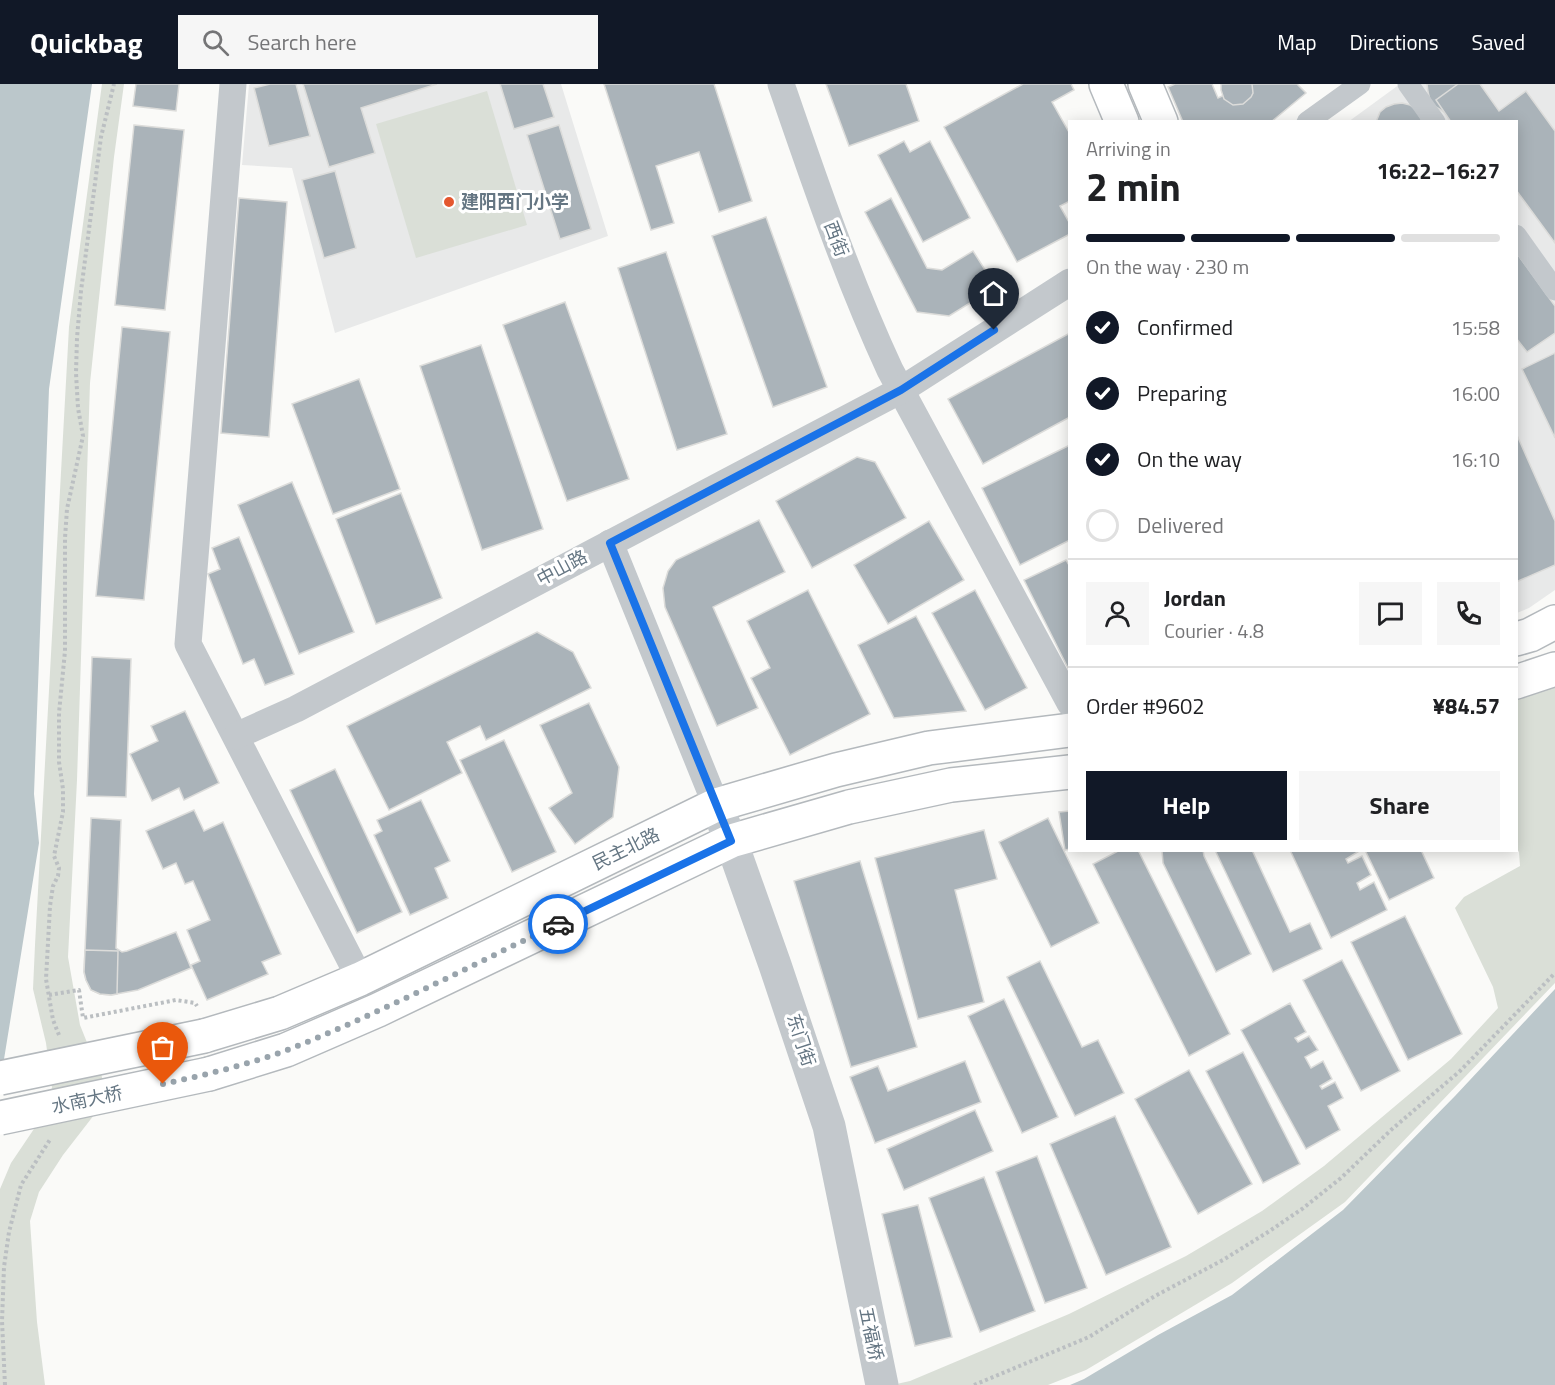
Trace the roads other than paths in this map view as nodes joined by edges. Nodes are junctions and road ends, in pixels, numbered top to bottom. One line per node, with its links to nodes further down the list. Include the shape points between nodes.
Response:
1 (233, 84): 22 (street, via 188,644)
2 (781, 84): 14 (street, 西街, via 861,306)
3 (1106, 84): 7 (highway)
4 (1144, 84): 8 (highway)
5 (1360, 84): 9 (street)
6 (1408, 84): 10 (street)
7 (1121, 120)
8 (1160, 120)
9 (1310, 120)
10 (1434, 120)
11 (1518, 237): 12 (street)
12 (1552, 279)
13 (1068, 283): 14 (street, 中山路)
14 (901, 390): 15 (street, 中山路); 20 (street, 西街)
15 (610, 543): 22 (street, 中山路, via 296,709); 24 (street)
16 (1555, 622): 17 (highway)
17 (1518, 638)
18 (1555, 669): 19 (highway)
19 (1518, 681)
20 (1068, 700)
21 (1068, 730): 24 (highway, 民主北路, via 929,748)
22 (236, 736): 26 (street)
23 (1068, 772): 25 (highway, via 951,785 849,807)
24 (717, 805): 25 (street, 东门街); 26 (highway, 民主北路)
25 (731, 841): 28 (highway, 水南大桥, bridge, via 286,1050 209,1074); 29 (street, 东门街, via 829,1126)
26 (360, 979): 27 (highway, 民主北路, bridge, via 280,1013 204,1036)
27 (0, 1078)
28 (0, 1118)
29 (860, 1282): 30 (street, 五福桥)
30 (882, 1385)

